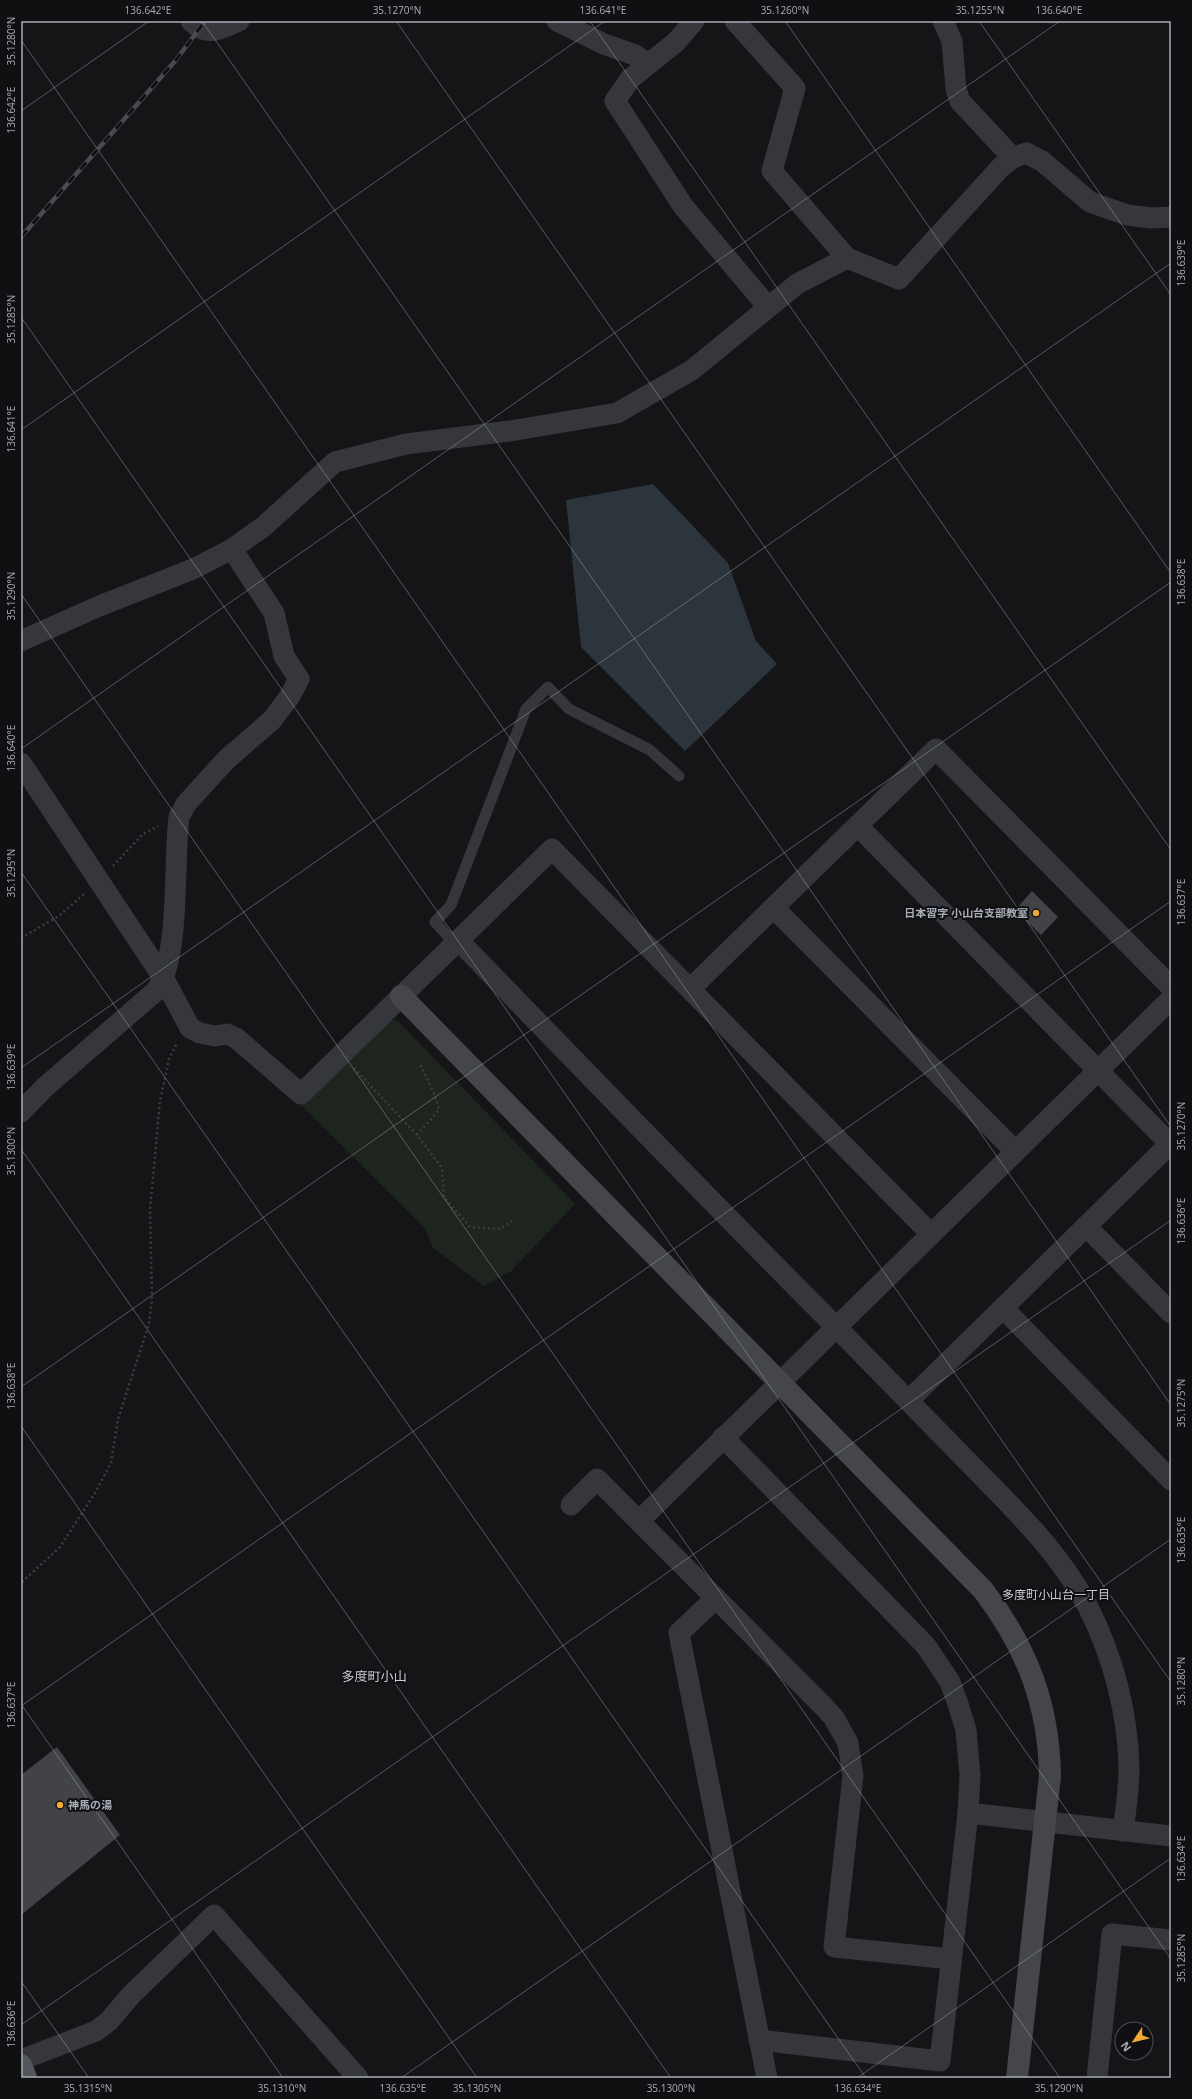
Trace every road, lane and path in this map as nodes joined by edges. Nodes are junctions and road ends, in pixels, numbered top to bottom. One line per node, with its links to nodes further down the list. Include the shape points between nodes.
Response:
1 (191, 21): 2 (street, via 199,29 216,31)
2 (239, 21)
3 (557, 21): 7 (street, via 604,44 635,55)
4 (694, 21): 7 (street, via 676,42)
5 (735, 21): 10 (street, via 795,88 772,171)
6 (944, 21): 8 (street, via 952,41 956,89 960,101)
7 (647, 64): 11 (street, via 630,79 615,101 683,206)
8 (1013, 158): 9 (street, via 1026,153 1042,161 1090,202 1128,215); 10 (street, via 1001,167 899,279)
9 (1171, 217)
10 (847, 258): 11 (street, via 796,284)
11 (768, 307): 12 (street, via 692,370 617,414 406,444 335,462 263,527)
12 (232, 549): 13 (street, via 193,569 97,607); 19 (street, via 274,613 284,656 299,679 272,720 226,760 186,804 179,817 172,938)
13 (21, 641)
14 (21, 763): 19 (street)
15 (679, 776): 18 (lane, via 650,750 569,709 548,687 526,709 451,905 435,922)
16 (858, 826): 17 (street); 20 (street, via 936,749); 27 (street)
17 (774, 908): 21 (street); 31 (street)
18 (456, 942): 21 (street, via 552,849); 22 (street); 37 (street)
19 (164, 979): 24 (street); 28 (street, via 156,991 45,1087)
20 (1171, 987)
21 (690, 989): 34 (street)
22 (401, 996): 25 (street); 38 (street)
23 (1171, 999): 27 (street)
24 (190, 1028): 25 (street, via 200,1033 215,1036 227,1034 236,1038 301,1094); 44 (path, via 175,1045 169,1059 160,1101 150,1210 152,1299 149,1324 118,1419 111,1463 60,1547)
25 (341, 1055): 29 (path)
26 (420, 1064): 29 (path, via 435,1095 439,1110)
27 (1097, 1070): 30 (street); 31 (street)
28 (21, 1112)
29 (417, 1135): 32 (path, via 442,1168 444,1197 470,1227 500,1229)
30 (1171, 1144): 33 (street)
31 (1015, 1152): 34 (street)
32 (512, 1222)
33 (1086, 1226): 35 (street); 36 (street)
34 (930, 1234): 37 (street)
35 (1003, 1308): 39 (street); 41 (street)
36 (1171, 1313)
37 (836, 1327): 38 (street); 39 (street)
38 (780, 1383): 40 (street); 47 (street, via 982,1590 1005,1620 1029,1664 1046,1724 1050,1776)
39 (909, 1400): 48 (street, via 1051,1549 1089,1608 1111,1662 1124,1717 1129,1766)
40 (723, 1437): 43 (street); 46 (street, via 911,1629 939,1664 950,1682 966,1730 970,1776)
41 (1171, 1480)
42 (571, 1505): 43 (street, via 597,1479)
43 (640, 1520): 45 (street)
44 (22, 1582)
45 (716, 1598): 51 (street, via 824,1707 834,1718 848,1743 853,1776 834,1946); 52 (street, via 678,1633)
46 (968, 1814): 47 (street); 51 (street)
47 (1046, 1823): 48 (street); 58 (street)
48 (1123, 1831): 49 (street)
49 (1171, 1836)
50 (1171, 1940): 59 (street, via 1112,1934)
51 (952, 1959): 52 (street, via 940,2061)
52 (759, 2040): 57 (street)
53 (21, 2060): 56 (street, via 96,2031 214,1915)
54 (21, 2064): 55 (main road)
55 (26, 2078)
56 (358, 2078)
57 (767, 2078)
58 (1017, 2078)
59 (1097, 2078)

